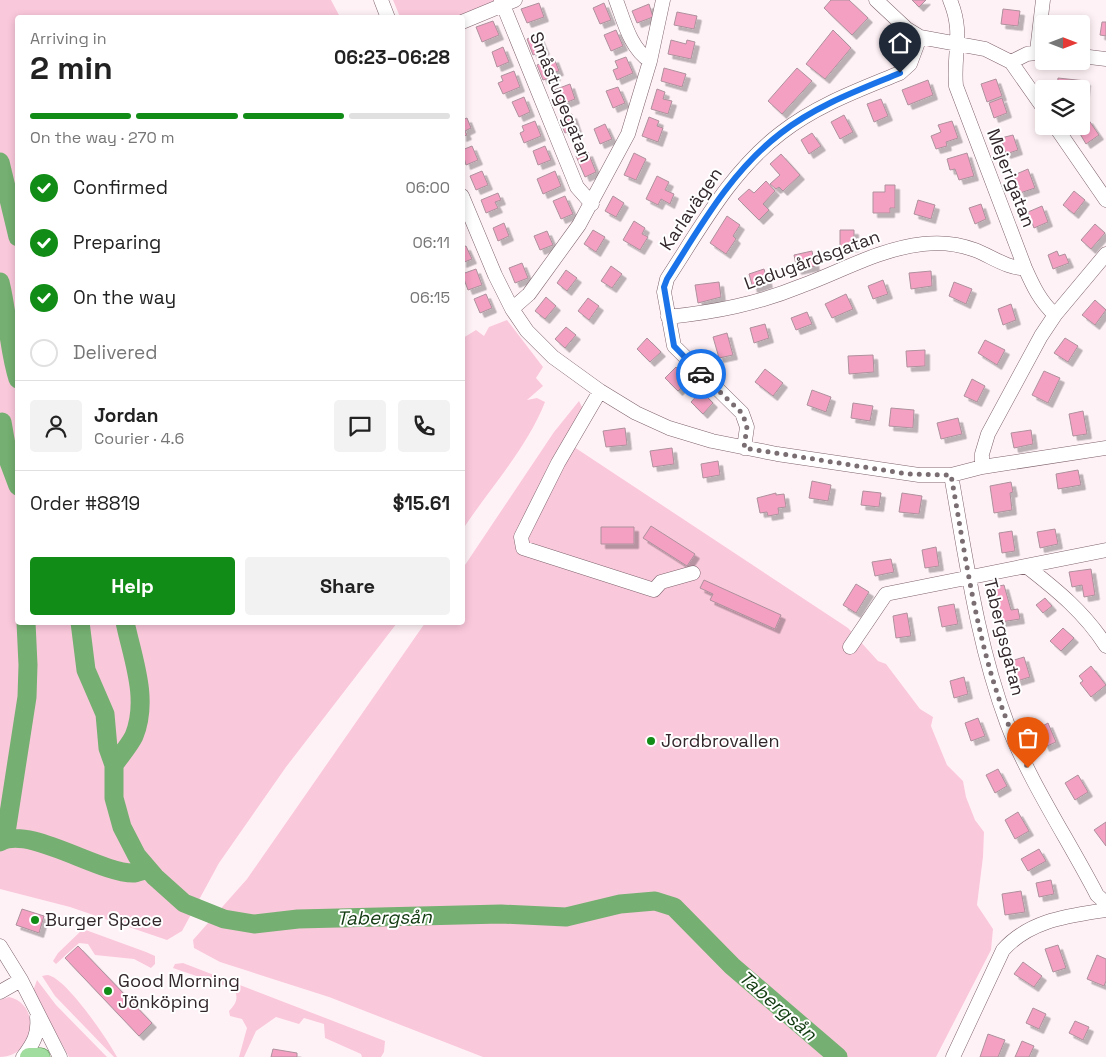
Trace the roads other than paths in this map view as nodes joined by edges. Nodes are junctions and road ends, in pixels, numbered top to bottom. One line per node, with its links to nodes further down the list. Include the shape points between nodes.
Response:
1 (381, 0): 8 (street)
2 (616, 0): 16 (street, via 635,46)
3 (664, 0): 16 (street)
4 (876, 0): 11 (street)
5 (950, 0): 12 (street, Mejerigatan, via 957,20)
6 (1043, 0): 9 (street)
7 (506, 2): 10 (street); 22 (street, Småstugegatan, via 577,187)
8 (387, 15)
9 (1042, 15)
10 (465, 21)
11 (920, 38): 12 (street); 27 (street, Karlavägen, via 910,64 900,73 808,115 782,132 738,173 667,279 664,292)
12 (958, 45): 17 (street, via 985,49); 24 (street, Mejerigatan, via 956,86)
13 (1035, 53): 17 (street)
14 (1090, 57): 15 (street)
15 (1106, 59)
16 (650, 61): 22 (street, via 628,134)
17 (1011, 62): 18 (street)
18 (1035, 96)
19 (1062, 135): 20 (street)
20 (1106, 200)
21 (465, 203): 25 (street)
22 (592, 204): 25 (street, via 553,263 529,294)
23 (1106, 254): 26 (street)
24 (1025, 268): 26 (street, Mejerigatan, via 1035,292); 27 (street, Ladugårdsgatan, via 1008,265 956,245 923,244 873,255 759,301 713,313)
25 (512, 309): 28 (street, via 544,350)
26 (1055, 315): 31 (street, via 988,434)
27 (668, 317): 29 (street, Karlavägen, via 674,346 742,413 747,426)
28 (600, 391): 29 (street, via 669,428); 35 (street, via 558,463 521,537 523,548 654,590 662,582)
29 (744, 448): 32 (street, via 908,474)
30 (1106, 448): 31 (street)
31 (982, 467): 32 (street)
32 (951, 475): 36 (street, Tabergsgatan)
33 (1106, 550): 34 (street)
34 (1026, 566): 36 (street); 37 (street, via 1071,603)
35 (693, 573)
36 (969, 576): 38 (street, via 886,594); 39 (street, Tabergsgatan, via 982,643 1008,725 1097,895)
37 (1106, 646)
38 (850, 647)
39 (1106, 903)
40 (1106, 910): 49 (street, via 1043,922 1013,939 1003,950)
41 (0, 946): 42 (street)
42 (21, 980): 43 (street); 44 (street)
43 (0, 992)
44 (36, 1012): 45 (street, via 37,1033); 48 (street)
45 (23, 1057)
46 (29, 1057): 47 (main road)
47 (41, 1057)
48 (60, 1057)
49 (953, 1057)

